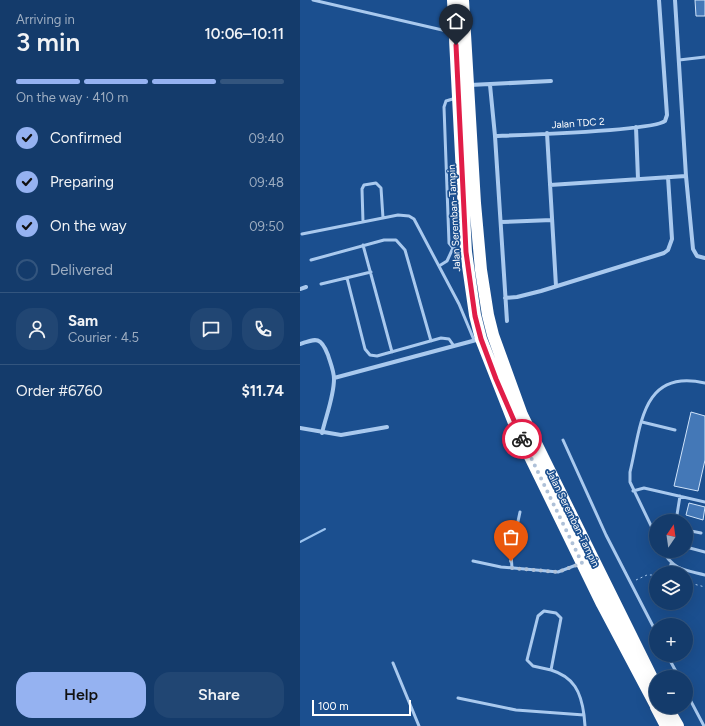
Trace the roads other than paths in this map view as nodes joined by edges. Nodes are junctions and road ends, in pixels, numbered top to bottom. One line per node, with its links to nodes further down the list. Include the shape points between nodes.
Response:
1 (313, 0): 6 (lane)
2 (453, 0): 6 (highway, Jalan Seremban-Tampin)
3 (463, 0): 6 (highway, Jalan Seremban-Tampin)
4 (659, 0): 13 (street, Jalan TDC 2, via 667,115 661,124)
5 (675, 0): 8 (street)
6 (459, 41): 10 (highway, Jalan Seremban-Tampin); 12 (highway, Jalan Seremban-Tampin)
7 (705, 57): 8 (lane)
8 (679, 60): 16 (street)
9 (552, 81): 11 (street)
10 (470, 85): 11 (street); 39 (highway, Jalan Seremban-Tampin, via 475,203 481,270)
11 (490, 85): 15 (street)
12 (459, 98): 26 (lane, via 446,100 444,107 449,243); 27 (highway, Jalan Seremban-Tampin)
13 (636, 127): 14 (street, Jalan TDC 2); 18 (street)
14 (547, 133): 15 (street, Jalan TDC 2); 19 (street)
15 (495, 136): 23 (street)
16 (686, 176): 17 (street); 28 (street, via 693,249 697,256)
17 (668, 177): 18 (street); 34 (street, via 672,239 668,250)
18 (638, 178): 19 (street)
19 (550, 185): 21 (street)
20 (383, 218): 22 (lane); 22 (lane, via 381,188 376,183 367,184 362,189); 30 (lane, via 404,215 414,219)
21 (552, 220): 23 (street); 34 (street)
22 (363, 222): 24 (lane)
23 (501, 222): 37 (street)
24 (302, 234)
25 (364, 245): 29 (lane); 31 (lane); 41 (lane, via 390,239 401,244 405,250)
26 (452, 248): 27 (lane); 30 (lane, via 447,261)
27 (466, 252): 40 (highway, Jalan Seremban-Tampin)
28 (705, 258)
29 (311, 260)
30 (439, 266): 40 (lane)
31 (371, 272): 32 (lane); 44 (lane)
32 (347, 278): 33 (lane); 44 (lane, via 365,349 370,355 377,356)
33 (321, 284)
34 (556, 286): 37 (street)
35 (306, 287): 36 (street)
36 (300, 289)
37 (505, 298): 38 (street)
38 (507, 321)
39 (494, 335): 40 (street); 72 (highway, Jalan Seremban-Tampin, via 522,415)
40 (477, 340): 43 (street); 65 (highway, Jalan Seremban-Tampin, via 516,428)
41 (431, 341): 43 (lane, via 449,338); 44 (lane)
42 (300, 344): 45 (street, via 311,340 318,340 324,344)
43 (454, 346): 45 (street)
44 (392, 352)
45 (334, 378): 51 (street)
46 (705, 382): 47 (lane, via 682,380 662,387 650,399)
47 (642, 422): 50 (lane); 53 (lane, via 630,472)
48 (387, 427): 51 (street, via 341,435)
49 (300, 428): 51 (street)
50 (675, 430)
51 (322, 433)
52 (563, 440): 69 (lane)
53 (633, 491): 54 (lane, via 644,488); 58 (lane)
54 (680, 496): 55 (lane); 57 (lane)
55 (704, 503)
56 (520, 512): 67 (lane, via 511,554)
57 (677, 514)
58 (649, 522)
59 (693, 531): 60 (lane)
60 (701, 533)
61 (693, 549): 62 (lane)
62 (705, 552)
63 (668, 558): 66 (lane)
64 (473, 561): 67 (lane)
65 (582, 563): 67 (lane, via 558,572); 73 (highway, Jalan Seremban-Tampin)
66 (671, 564): 68 (lane)
67 (512, 568)
68 (705, 575)
69 (649, 618)
70 (393, 663): 79 (lane)
71 (551, 670): 71 (lane, via 561,618 556,613 544,611 538,616 527,660 529,665); 78 (lane, via 559,672 575,684 579,690)
72 (649, 672)
73 (649, 693)
74 (458, 698): 78 (lane, via 516,710)
75 (693, 705): 82 (lane)
76 (663, 714): 81 (highway, Jalan Seremban-Tampin)
77 (670, 714): 81 (highway, Jalan Seremban-Tampin)
78 (584, 715): 80 (lane)
79 (419, 726)
80 (585, 726)
81 (675, 726)
82 (704, 726)

